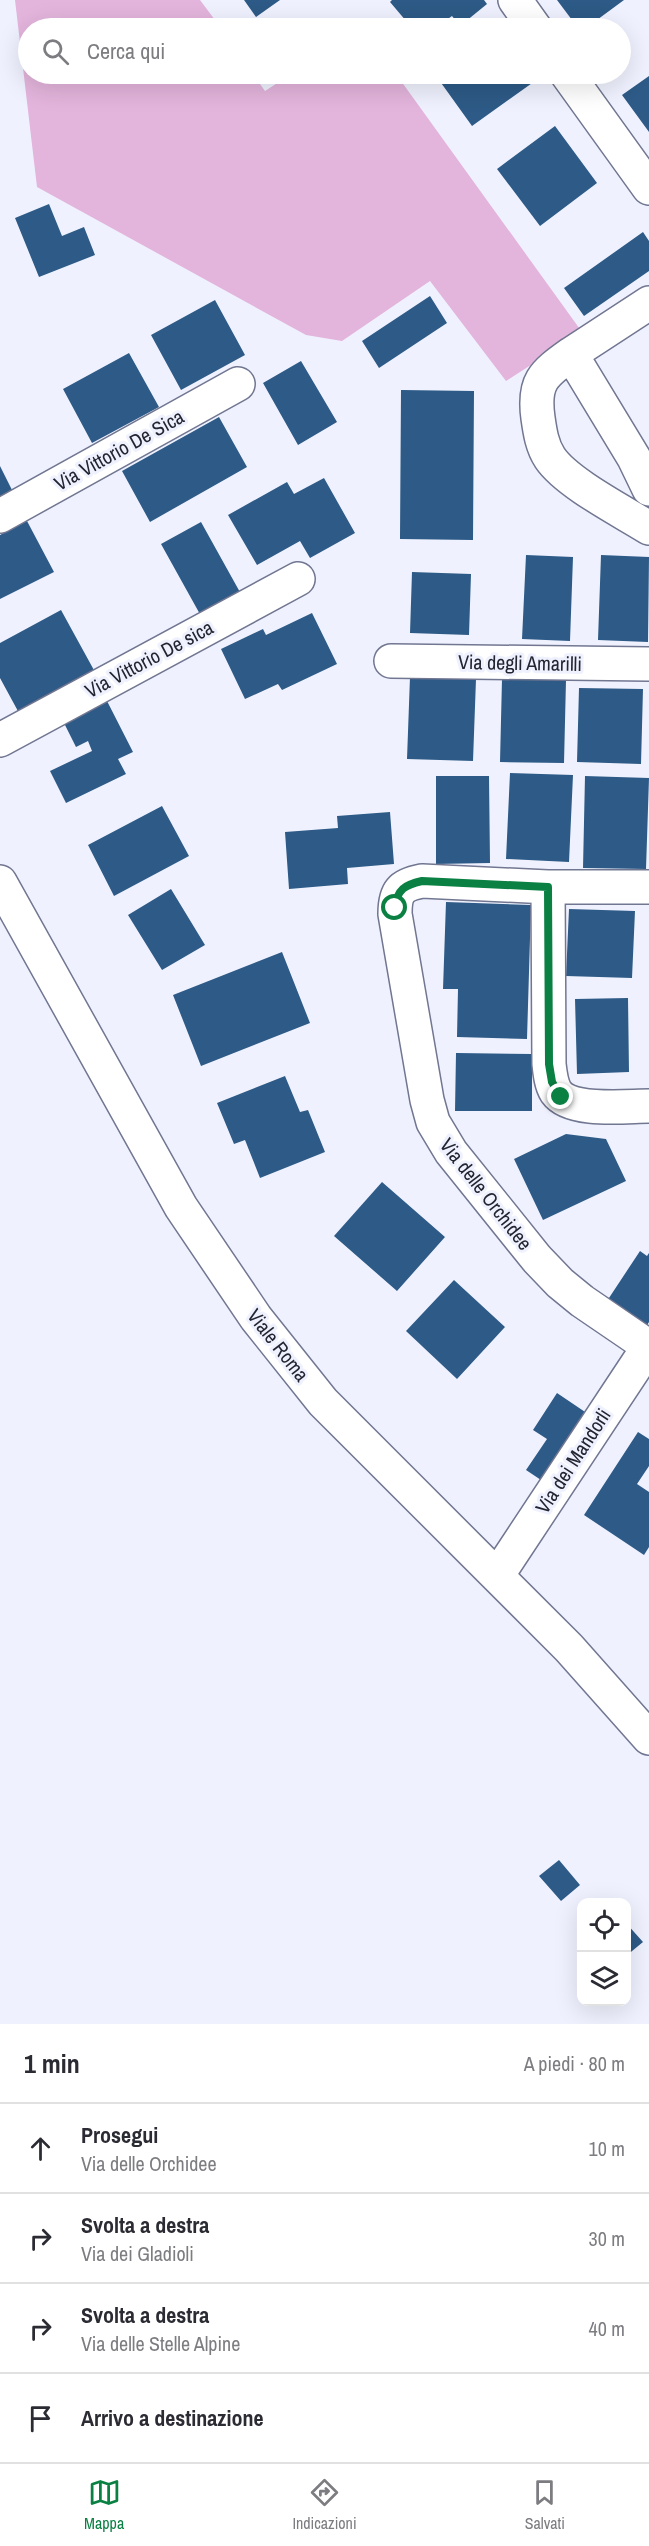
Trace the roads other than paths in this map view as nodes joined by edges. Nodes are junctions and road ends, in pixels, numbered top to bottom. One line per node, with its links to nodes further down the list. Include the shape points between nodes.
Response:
1 (515, 0): 2 (street)
2 (528, 18)
3 (574, 84): 4 (street)
4 (649, 188)
5 (649, 303): 6 (street)
6 (571, 354): 8 (street); 10 (street, via 542,378 537,390 536,406 545,448 569,477)
7 (238, 384): 9 (street, Via Vittorio De Sica)
8 (649, 489)
9 (0, 516)
10 (649, 528)
11 (298, 579): 14 (street, Via Vittorio De sica)
12 (391, 662): 13 (street, Via degli Amarilli)
13 (649, 664)
14 (0, 740)
15 (0, 882): 20 (street, Viale Roma, via 181,1207 256,1318 323,1402)
16 (548, 887): 17 (street); 18 (street, via 549,1064 555,1090 567,1101 583,1106); 19 (street, Via delle Orchidee, via 431,881 404,886 396,901 395,914 425,1091 450,1152 552,1275 582,1301)
17 (649, 887)
18 (649, 1106)
19 (649, 1346): 20 (street, Via dei Mandorli)
20 (497, 1576): 21 (street, Viale Roma, via 569,1648)
21 (649, 1738)

